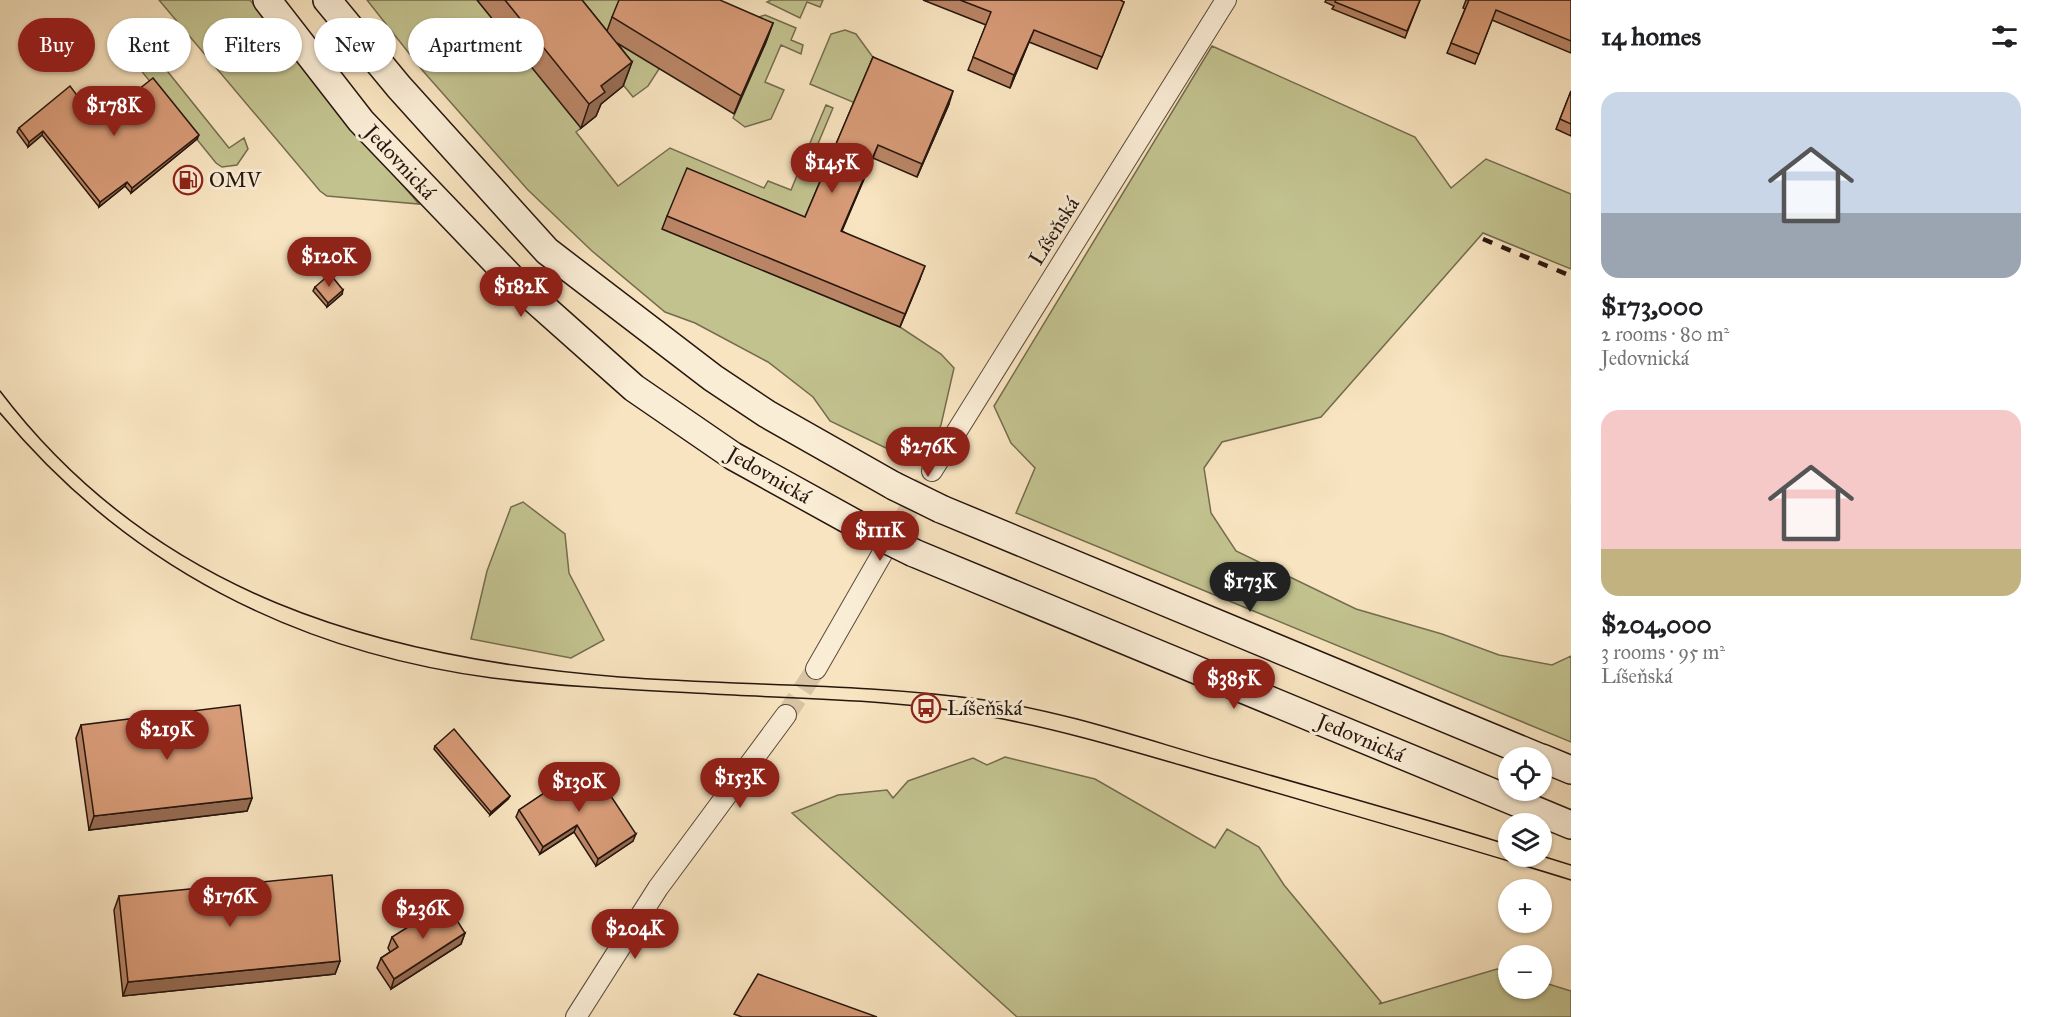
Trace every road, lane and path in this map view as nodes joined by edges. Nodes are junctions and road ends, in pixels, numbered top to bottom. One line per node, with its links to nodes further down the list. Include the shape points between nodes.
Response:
1 (267, 0): 11 (main road, Jedovnická, bridge, via 361,121 509,277 634,388 733,456 914,553)
2 (327, 0): 8 (main road, bridge, via 399,87 548,251 661,341 767,414 941,509)
3 (1226, 0): 4 (street, Líšeňská)
4 (932, 471)
5 (882, 554): 6 (street)
6 (816, 669)
7 (786, 715): 12 (street, via 658,888)
8 (1514, 747)
9 (1552, 762): 10 (main road)
10 (1571, 770)
11 (1571, 825)
12 (576, 1017)

